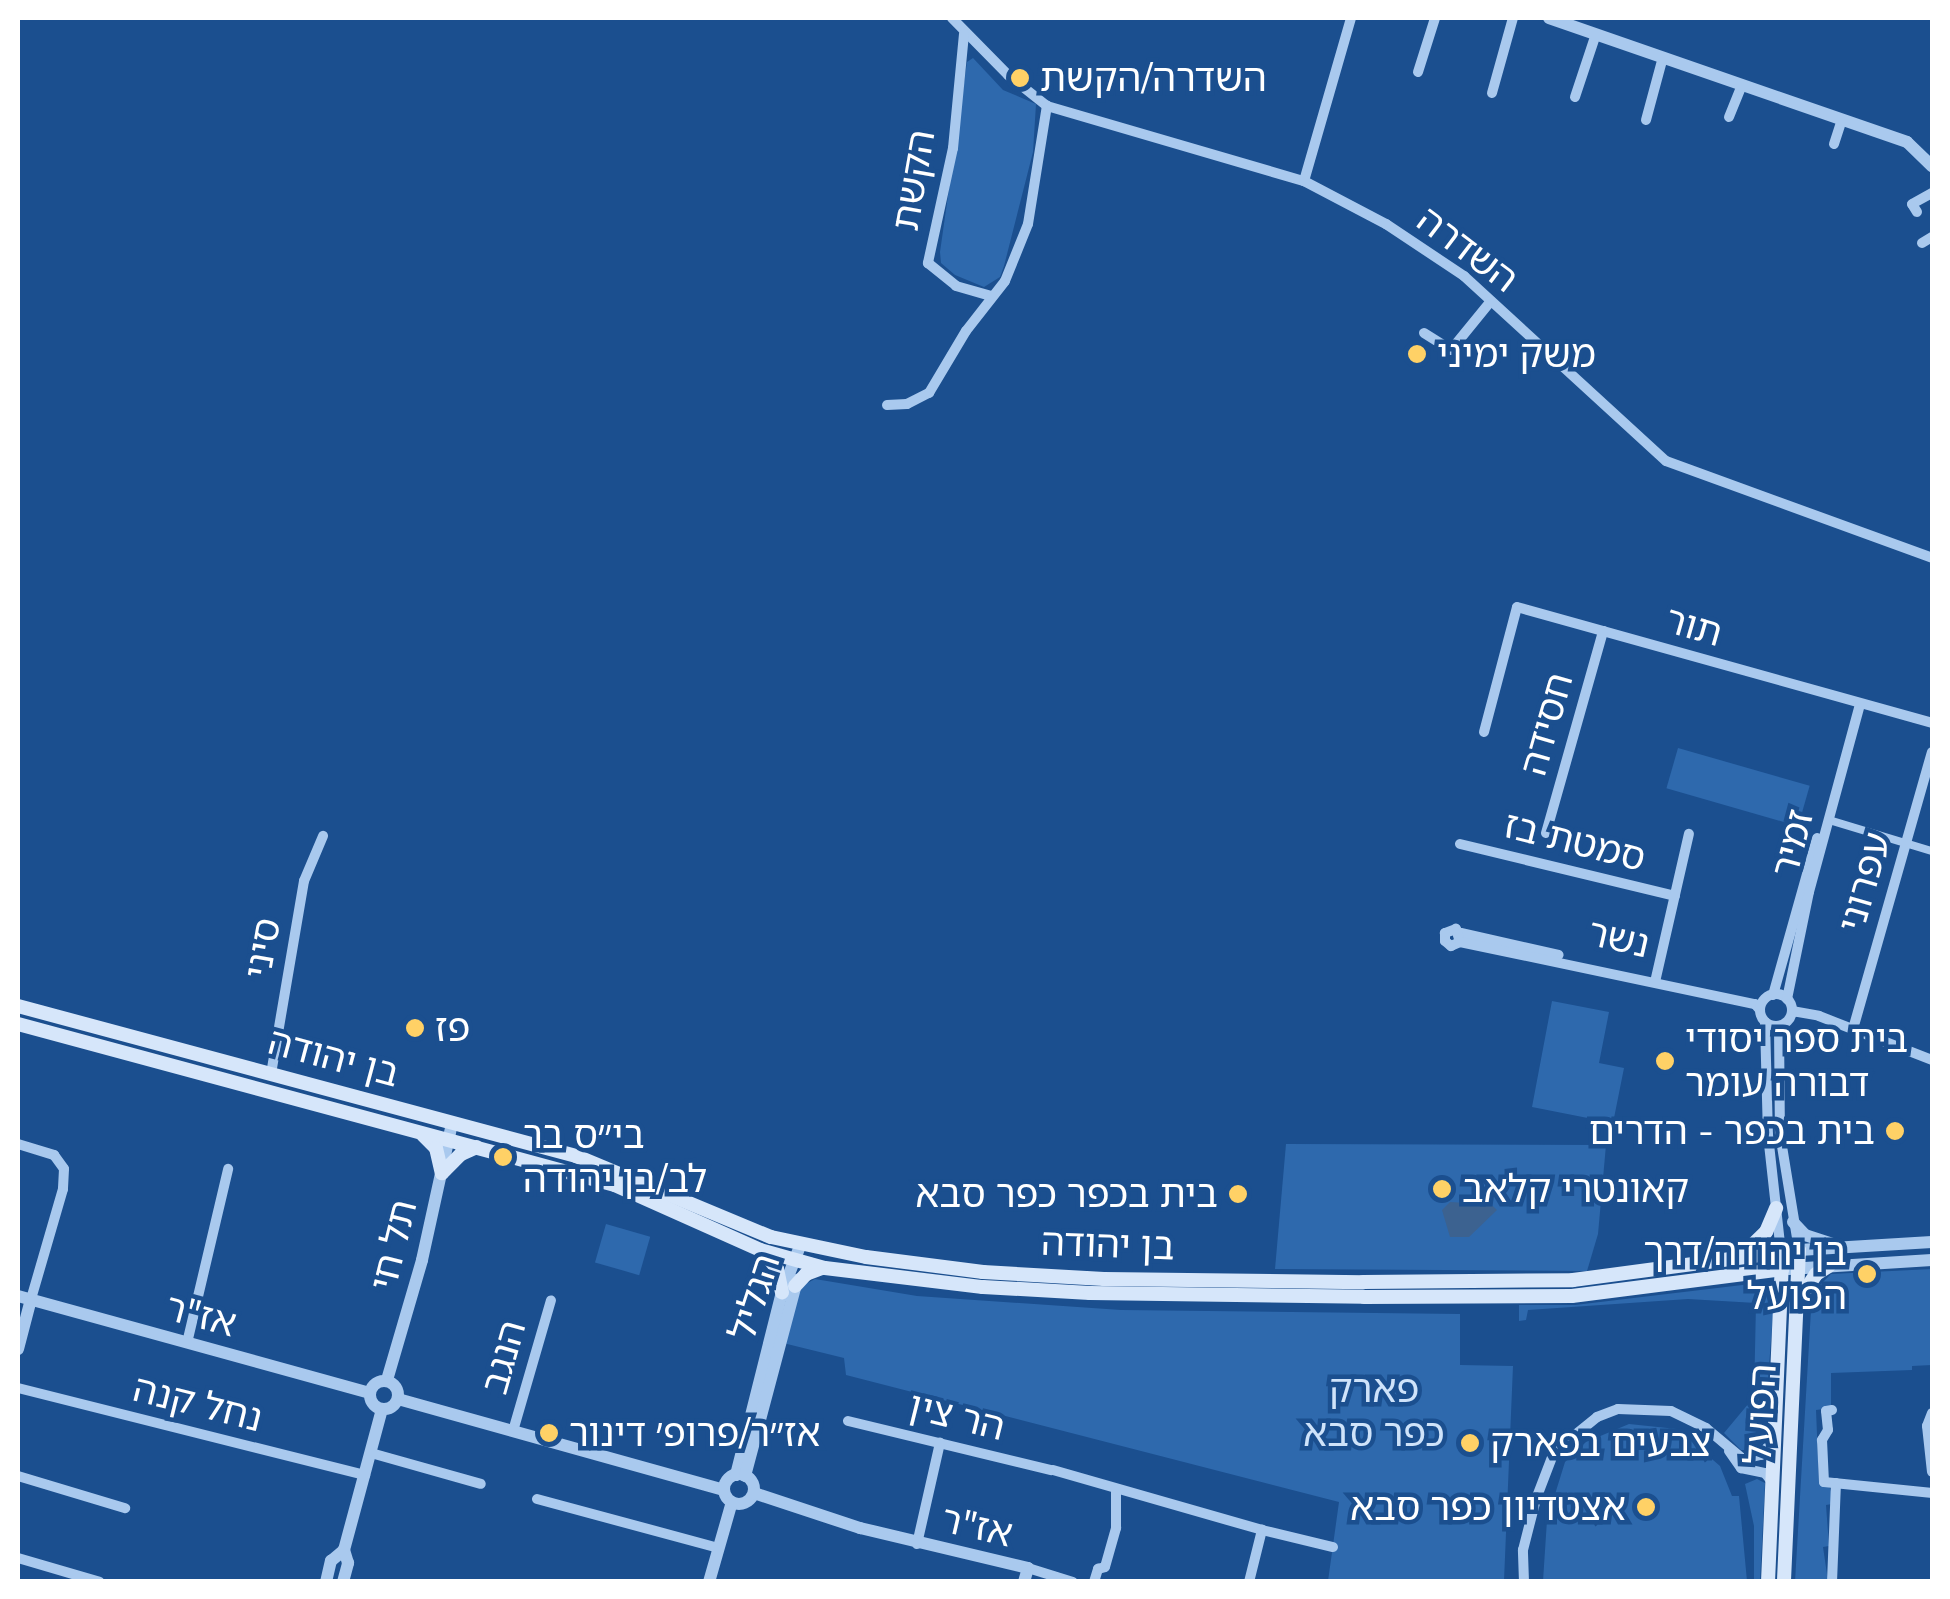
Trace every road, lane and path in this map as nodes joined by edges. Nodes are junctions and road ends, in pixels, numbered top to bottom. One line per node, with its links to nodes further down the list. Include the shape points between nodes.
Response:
1 (952, 18): 6 (street, השדרה)
2 (1351, 18): 19 (street)
3 (1435, 18): 9 (street)
4 (1513, 18): 11 (street)
5 (1549, 18): 7 (street)
6 (964, 34): 13 (street, השדרה); 22 (street, הקשת, via 953,148 928,263 956,286)
7 (1596, 34): 8 (street); 12 (street)
8 (1663, 57): 10 (street); 15 (street)
9 (1418, 72)
10 (1742, 84): 14 (street); 16 (street)
11 (1492, 93)
12 (1575, 97)
13 (1047, 106): 19 (street, השדרה); 22 (street, via 1028,224 1005,281)
14 (1729, 117)
15 (1646, 120)
16 (1842, 120): 17 (street); 18 (street, via 1907,142)
17 (1834, 144)
18 (1932, 166)
19 (1304, 181): 23 (street, השדרה, via 1386,224)
20 (1932, 193): 21 (street, via 1912,204)
21 (1917, 212)
22 (991, 296): 25 (street, via 930,393)
23 (1491, 301): 24 (street, via 1452,350); 26 (street, השדרה, via 1666,462)
24 (1424, 332)
25 (887, 406)
26 (1932, 558)
27 (1604, 631): 28 (street, תור); 30 (street, תור, via 1517,607); 33 (street, חסידה)
28 (1858, 703): 29 (street, תור); 32 (street, זמיר); 42 (street, זמיר)
29 (1932, 723)
30 (1484, 732)
31 (1932, 752): 36 (street, עפרוני)
32 (1829, 820): 36 (street); 43 (street, זמיר)
33 (1546, 833)
34 (1689, 834): 39 (street)
35 (324, 836): 50 (street, סיני, via 304,881)
36 (1907, 843): 38 (street); 48 (street, עפרוני)
37 (1460, 844): 39 (street, סמטת בז)
38 (1932, 850)
39 (1674, 896): 41 (street)
40 (1460, 937): 41 (street, נשר)
41 (1656, 980): 42 (street, נשר, via 1755,1004)
42 (1766, 1001): 43 (street, נשר); 45 (street)
43 (1789, 1005): 47 (street); 48 (street, נשר)
44 (18, 1006): 50 (main road, בן יהודה)
45 (1766, 1022): 47 (street); 58 (street)
46 (18, 1024): 52 (main road, בן יהודה)
47 (1779, 1026): 59 (street, via 1780,1134)
48 (1854, 1028): 49 (street, נשר)
49 (1932, 1060)
50 (271, 1074): 51 (main road, בן יהודה)
51 (452, 1123): 53 (street, תל חי); 61 (main road, בן יהודה, via 623,1172)
52 (417, 1131): 53 (main road, בן יהודה); 57 (main road, via 436,1148)
53 (449, 1139): 55 (main road, בן יהודה); 57 (street, תל חי)
54 (18, 1144): 76 (street, via 54,1154 64,1169)
55 (478, 1147): 57 (main road); 63 (main road, בן יהודה, via 615,1185)
56 (228, 1168): 79 (street)
57 (442, 1173): 81 (street, תל חי)
58 (1776, 1208): 65 (street); 66 (main road, via 1766,1232)
59 (1793, 1222): 62 (street, via 1814,1240); 64 (street)
60 (1932, 1242): 62 (street, בן יהודה)
61 (800, 1246): 66 (main road, בן יהודה, via 982,1272 1364,1282 1573,1280); 68 (street, הגליל)
62 (1850, 1248): 64 (street, בן יהודה)
63 (760, 1250): 68 (main road, בן יהודה); 74 (main road)
64 (1799, 1250): 65 (main road, בן יהודה); 71 (main road, הפועל)
65 (1781, 1252): 66 (main road, בן יהודה); 72 (main road, הפועל)
66 (1734, 1258)
67 (1932, 1260): 69 (street, בן יהודה)
68 (796, 1262): 70 (main road, בן יהודה); 74 (street, הגליל)
69 (1829, 1266): 71 (street, בן יהודה); 78 (main road)
70 (825, 1268): 73 (main road, בן יהודה, via 1090,1293 1364,1297 1572,1296); 74 (main road)
71 (1800, 1268): 72 (street, בן יהודה); 78 (main road, הפועל)
72 (1782, 1270): 73 (main road, בן יהודה); 75 (main road, הפועל)
73 (1739, 1275): 75 (main road, via 1766,1280)
74 (789, 1289): 96 (street, הגליל)
75 (1782, 1297): 89 (main road, הפועל)
76 (24, 1298): 79 (street, אז"ר); 80 (street)
77 (551, 1300): 90 (street, הנגב)
78 (1800, 1300): 123 (main road, הפועל)
79 (187, 1343): 83 (street, אז"ר)
80 (18, 1349)
81 (387, 1380): 83 (street); 84 (street, via 398,1389)
82 (18, 1388): 95 (street, נחל קנה)
83 (369, 1393): 85 (street)
84 (398, 1399): 85 (street); 90 (street)
85 (382, 1409): 93 (street)
86 (1832, 1410): 99 (street, via 1826,1410 1822,1440 1824,1482)
87 (1932, 1412): 94 (street)
88 (848, 1421): 91 (street, הר צין)
89 (1776, 1425): 92 (street, via 1772,1445 1761,1455 1743,1459); 100 (main road, הפועל)
90 (513, 1431): 104 (street)
91 (940, 1443): 101 (street, הר צין); 108 (street)
92 (1729, 1450): 100 (street, via 1741,1468 1765,1473); 121 (street, via 1706,1428 1671,1411 1618,1410 1586,1424 1554,1452 1546,1472 1523,1550)
93 (370, 1453): 95 (street); 98 (street)
94 (1932, 1472)
95 (365, 1475): 111 (street)
96 (741, 1475): 102 (street); 104 (street)
97 (18, 1476): 106 (street)
98 (481, 1484)
99 (1836, 1484): 103 (street); 124 (street)
100 (1773, 1486): 122 (main road, הפועל)
101 (1116, 1490): 107 (street, הר צין); 119 (street, via 1116,1528)
102 (754, 1493): 104 (street, via 745,1503); 108 (street, אז"ר)
103 (1932, 1493)
104 (728, 1496): 110 (street)
105 (537, 1499): 110 (street)
106 (126, 1508)
107 (1262, 1530): 109 (street, הר צין); 120 (street)
108 (917, 1544): 113 (street, אז"ר)
109 (1333, 1547)
110 (718, 1548): 117 (street)
111 (344, 1550): 115 (street, via 331,1561); 116 (street)
112 (18, 1558): 114 (street)
113 (1026, 1575): 118 (street, אז"ר)
114 (100, 1582)
115 (326, 1582)
116 (343, 1582)
117 (709, 1582)
118 (1074, 1582)
119 (1094, 1582)
120 (1249, 1582)
121 (1524, 1582)
122 (1768, 1582)
123 (1784, 1582)
124 (1832, 1582)

